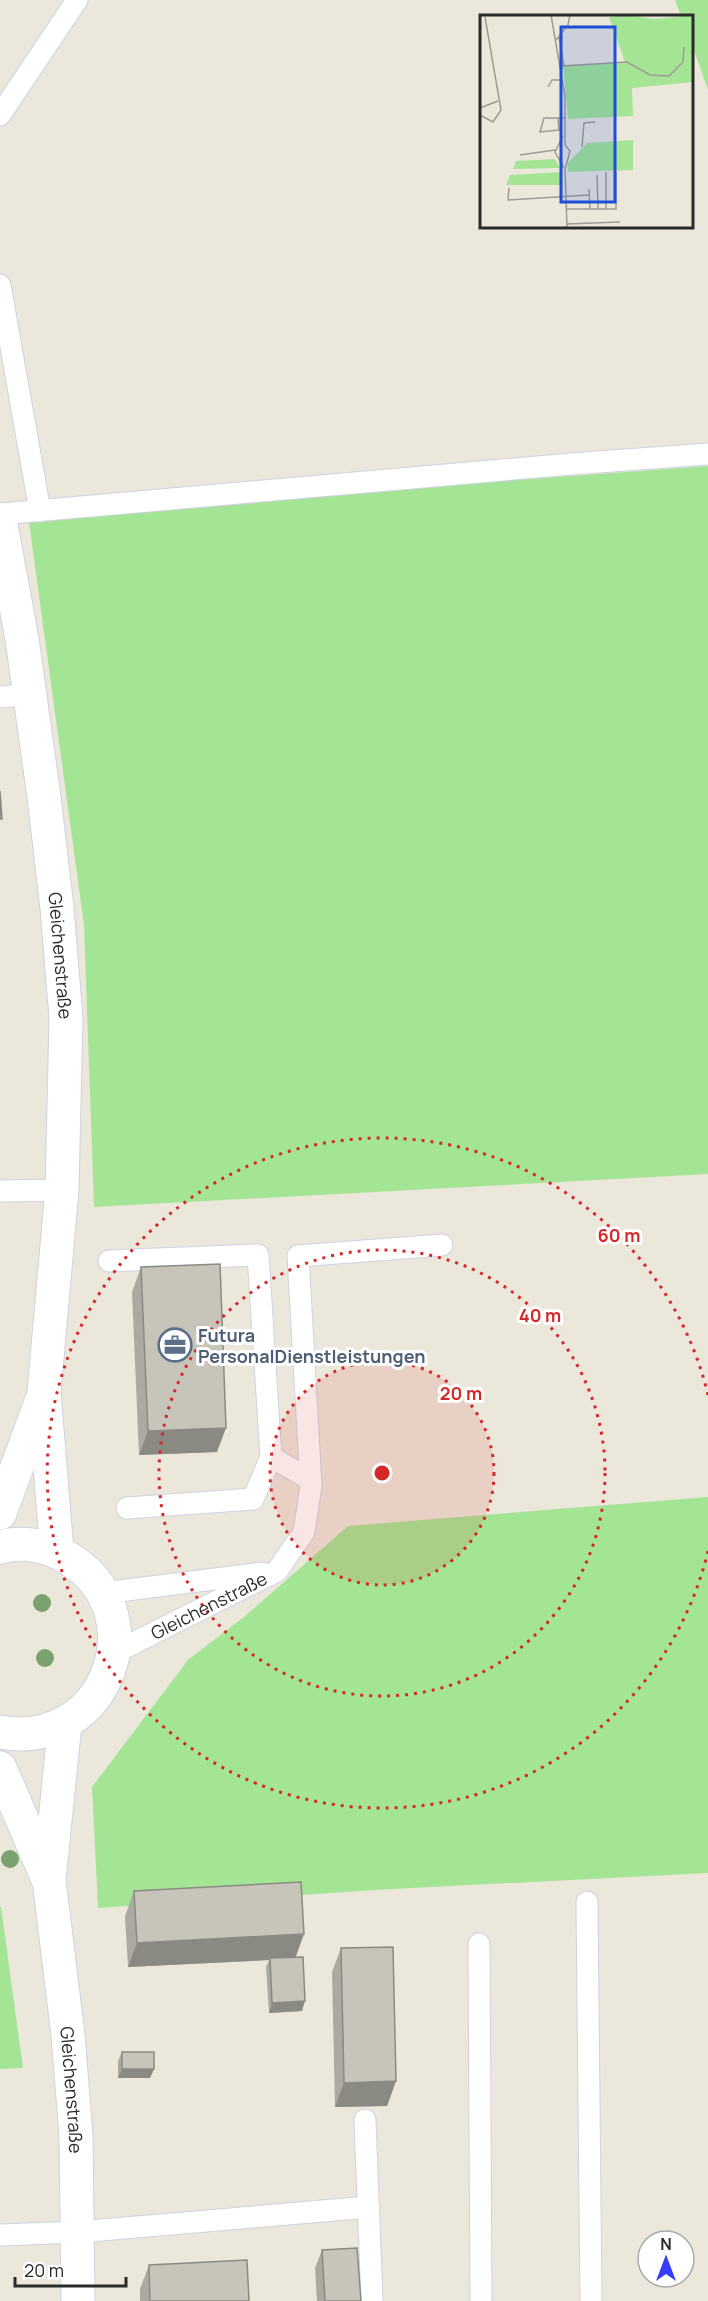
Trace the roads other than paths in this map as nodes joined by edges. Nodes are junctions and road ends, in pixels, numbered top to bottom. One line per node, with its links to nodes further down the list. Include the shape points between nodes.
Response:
1 (78, 0): 2 (lane)
2 (0, 114)
3 (0, 285): 5 (lane)
4 (708, 454): 5 (lane)
5 (40, 511): 6 (lane)
6 (0, 514)
7 (0, 520): 8 (street, Gleichenstraße)
8 (8, 608): 9 (street, Gleichenstraße)
9 (15, 695): 10 (street, Gleichenstraße, via 57,908 66,1018)
10 (62, 1190): 11 (lane); 14 (street, Gleichenstraße)
11 (0, 1191)
12 (442, 1245): 16 (lane, via 298,1256)
13 (109, 1262): 15 (lane, via 258,1255)
14 (45, 1392): 18 (street, Gleichenstraße); 20 (street, Gleichenstraße)
15 (271, 1457): 16 (lane); 17 (lane, via 253,1499)
16 (311, 1480): 21 (lane, via 304,1532)
17 (127, 1508)
18 (0, 1513)
19 (0, 1547): 20 (street, via 34,1545)
20 (57, 1552): 22 (street, via 91,1576)
21 (277, 1571): 22 (lane, Gleichenstraße); 23 (lane, Gleichenstraße)
22 (103, 1593): 23 (street, via 115,1632)
23 (114, 1653): 24 (street, via 98,1694)
24 (65, 1723): 25 (street, via 40,1732); 27 (street, Gleichenstraße)
25 (0, 1732)
26 (0, 1768): 27 (street, Gleichenstraße)
27 (49, 1880): 32 (street, Gleichenstraße, via 68,2035)
28 (587, 1902): 37 (lane)
29 (479, 1944): 36 (lane)
30 (365, 2120): 31 (lane)
31 (369, 2207): 32 (lane); 35 (lane)
32 (78, 2232): 33 (lane); 34 (street, Gleichenstraße)
33 (0, 2235)
34 (78, 2301)
35 (372, 2301)
36 (481, 2301)
37 (591, 2301)

